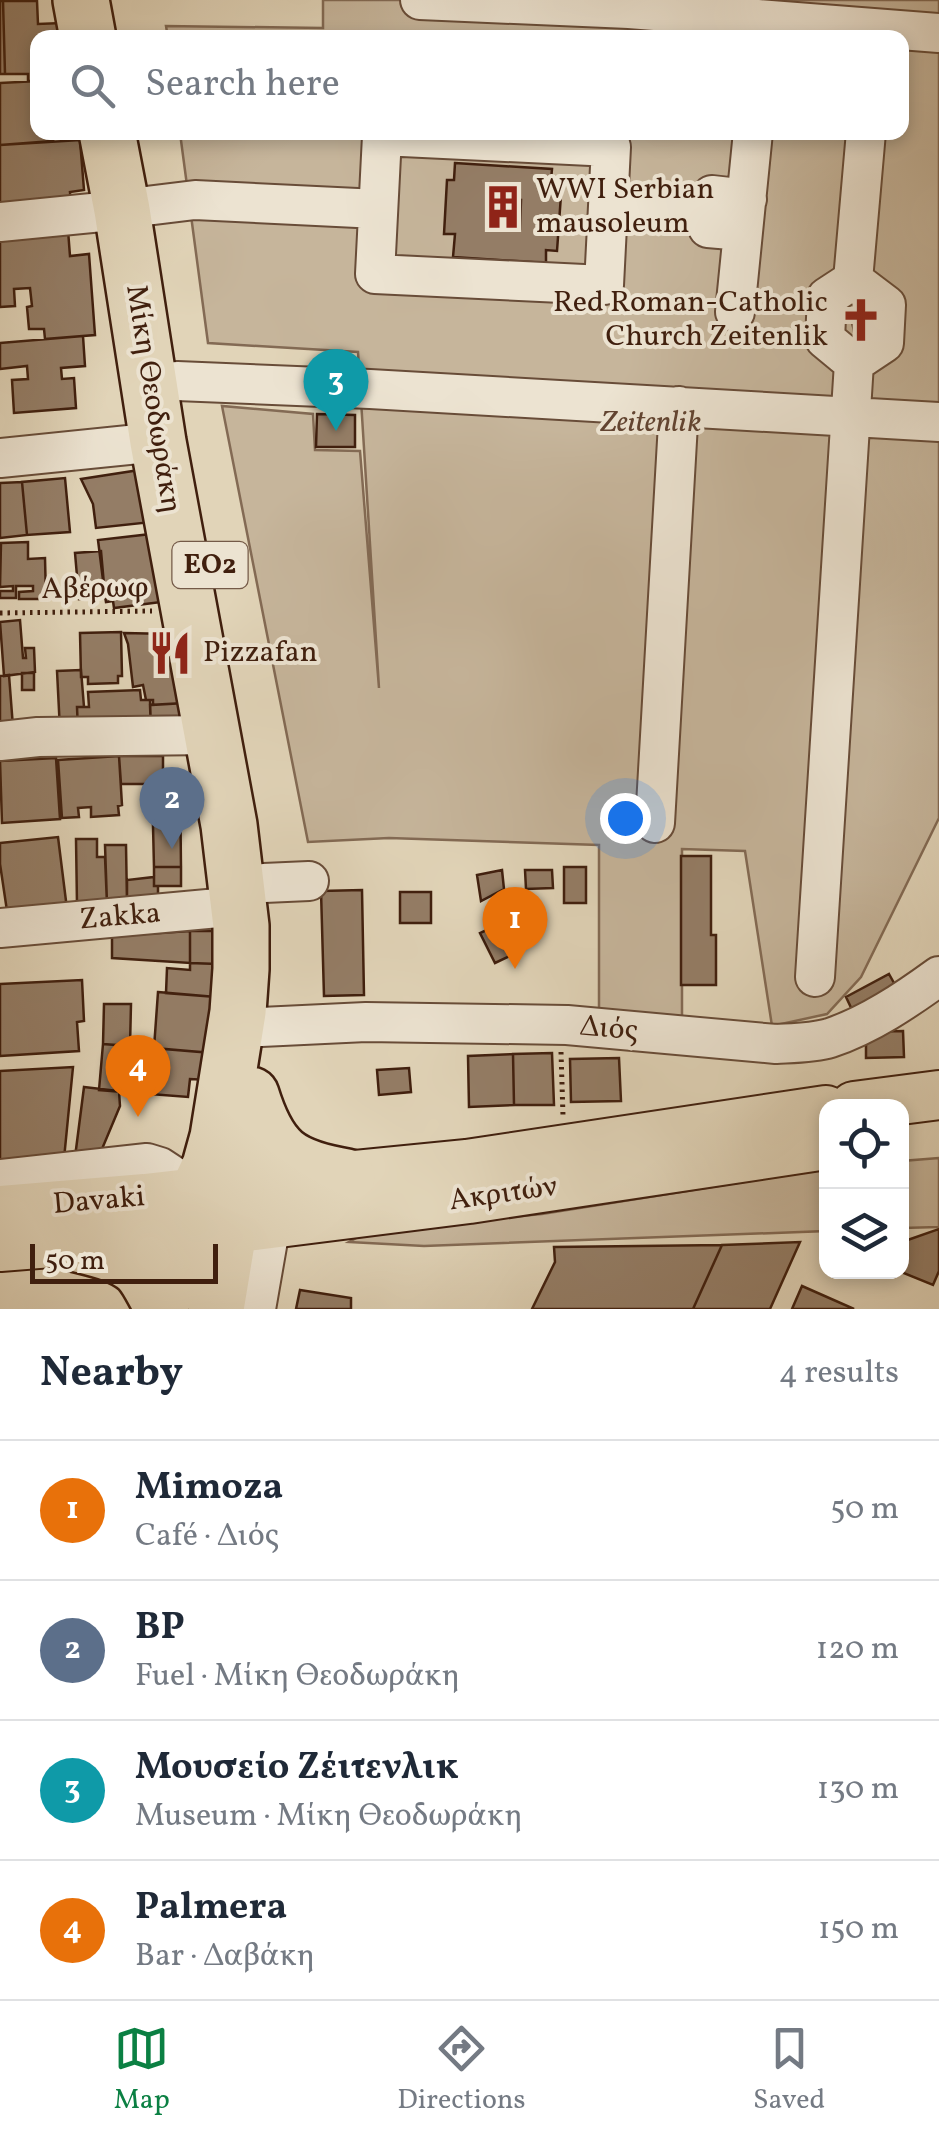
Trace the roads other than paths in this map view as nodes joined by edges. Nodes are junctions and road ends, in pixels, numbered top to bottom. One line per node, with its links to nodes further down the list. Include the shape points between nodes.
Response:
1 (81, 0): 6 (highway)
2 (109, 0): 7 (highway)
3 (420, 0): 4 (street)
4 (630, 5): 5 (street)
5 (764, 29): 8 (street)
6 (87, 30)
7 (115, 30)
8 (792, 30)
9 (909, 33): 10 (street)
10 (939, 33)
11 (110, 140): 18 (highway, Μίκη Θεοδωράκη / ΕΟ2)
12 (132, 140): 18 (highway, Μίκη Θεοδωράκη / ΕΟ2)
13 (382, 140): 19 (street)
14 (465, 140): 17 (street, via 611,147)
15 (753, 140): 20 (street)
16 (865, 140): 25 (street, via 854,280 886,306 884,343 854,363)
17 (608, 207): 19 (street, via 604,286 375,274); 20 (street, via 709,214 708,228)
18 (134, 208): 19 (street, via 194,200); 21 (street); 23 (highway, Μίκη Θεοδωράκη / ΕΟ2); 27 (highway, Μίκη Θεοδωράκη / ΕΟ2)
19 (378, 208)
20 (745, 215): 22 (street)
21 (0, 222)
22 (735, 312)
23 (176, 380): 24 (street); 32 (highway, Μίκη Θεοδωράκη / ΕΟ2)
24 (679, 406): 25 (street); 31 (street)
25 (850, 416): 26 (street); 35 (street)
26 (939, 422)
27 (158, 442): 28 (street); 29 (highway, Μίκη Θεοδωράκη / ΕΟ2)
28 (0, 458)
29 (212, 735): 30 (street); 32 (highway, Μίκη Θεοδωράκη / ΕΟ2, via 229,825)
30 (0, 741)
31 (655, 823)
32 (271, 890): 33 (street, Zakka); 36 (highway, Μίκη Θεοδωράκη / ΕΟ2); 47 (highway, Μίκη Θεοδωράκη / ΕΟ2, via 241,969 210,1166)
33 (0, 928)
34 (939, 976): 36 (street, Διός, via 868,1021 802,1043 560,1025)
35 (814, 978)
36 (261, 1027): 38 (highway, Μίκη Θεοδωράκη / ΕΟ2)
37 (939, 1095): 39 (main road)
38 (251, 1096): 44 (highway, via 277,1150 306,1168); 47 (highway, Μίκη Θεοδωράκη / ΕΟ2)
39 (908, 1099)
40 (819, 1111): 44 (main road, Ακριτών)
41 (939, 1127): 42 (main road)
42 (909, 1132)
43 (819, 1146): 47 (main road, Ακριτών, via 469,1199)
44 (347, 1177): 47 (main road, Ακριτών)
45 (0, 1179): 47 (street, via 147,1163)
46 (0, 1210): 47 (main road, Davaki)
47 (223, 1213): 48 (main road, Davaki); 50 (street); 51 (highway, Μίκη Θεοδωράκη / ΕΟ2); 52 (highway, Μίκη Θεοδωράκη / ΕΟ2)
48 (70, 1242): 49 (main road, Davaki); 51 (highway, via 133,1265)
49 (0, 1247)
50 (260, 1291)
51 (158, 1307)
52 (216, 1309)

